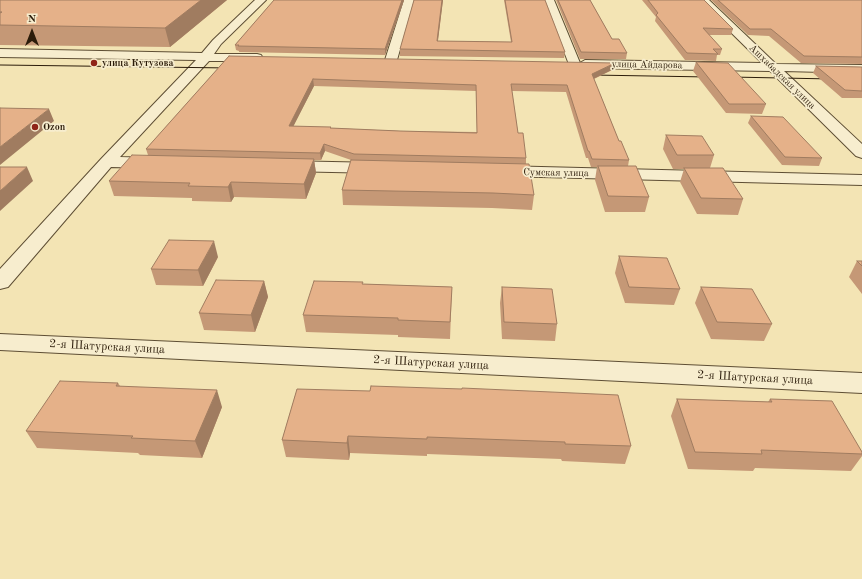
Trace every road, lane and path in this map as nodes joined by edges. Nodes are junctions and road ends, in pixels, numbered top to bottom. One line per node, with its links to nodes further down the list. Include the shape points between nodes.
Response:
1 (261, 0): 6 (street)
2 (409, 0): 9 (street)
3 (549, 0): 12 (street)
4 (703, 0): 13 (street, Ашхабадская улица)
5 (0, 53): 6 (street)
6 (205, 57): 7 (street); 16 (street)
7 (267, 58)
8 (376, 60): 9 (street)
9 (391, 60): 10 (street)
10 (407, 61)
11 (558, 64): 12 (street, улица Айдарова)
12 (574, 64): 13 (street, улица Айдарова)
13 (773, 67): 14 (street, улица Айдарова); 15 (street, Ашхабадская улица)
14 (862, 69)
15 (862, 153)
16 (107, 162): 17 (street); 22 (street)
17 (170, 163)
18 (266, 166): 19 (street)
19 (393, 169)
20 (488, 171): 21 (street, Сумская улица)
21 (862, 180)
22 (0, 282)
23 (0, 342): 24 (street, 2-я Шатурская улица)
24 (862, 383)

